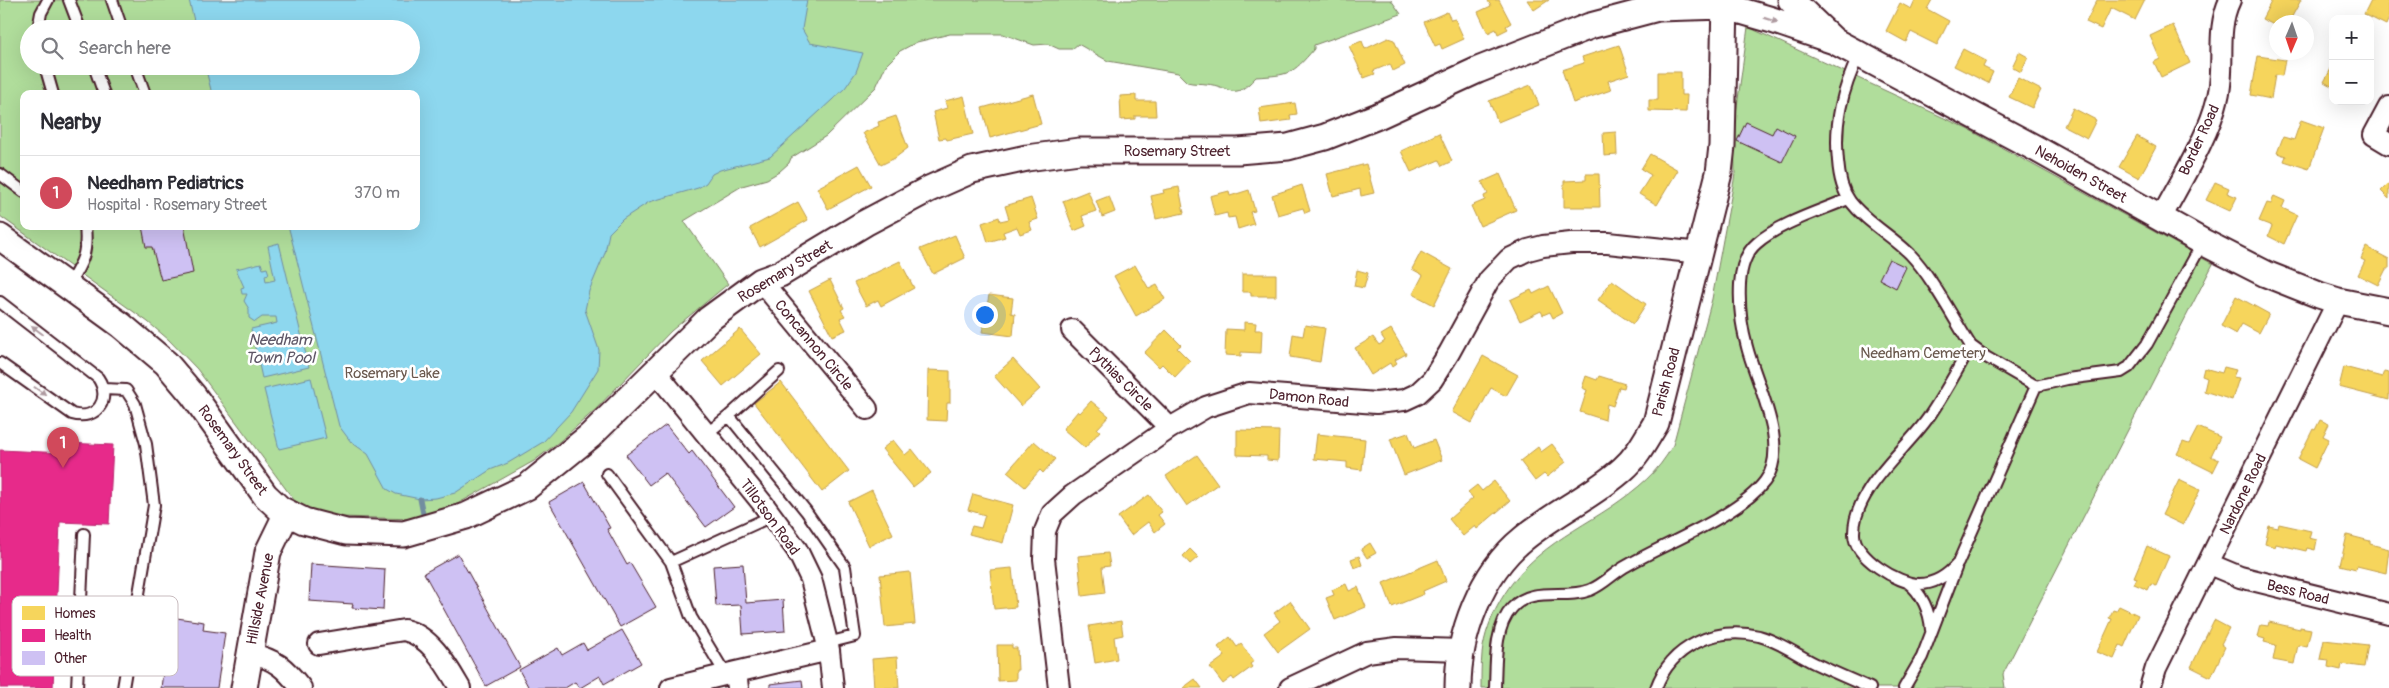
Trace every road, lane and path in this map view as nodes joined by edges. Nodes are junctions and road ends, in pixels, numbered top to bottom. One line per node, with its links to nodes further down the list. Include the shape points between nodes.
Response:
1 (48, 0): 7 (lane)
2 (69, 0): 8 (lane)
3 (112, 0): 9 (lane)
4 (1791, 0): 10 (street, Nehoiden Street)
5 (2225, 2): 23 (street, Border Road, via 2220,36 2222,69 2216,106)
6 (1725, 3): 10 (street, Rosemary Street, one-way to 10); 27 (street, Parish Road, via 1721,159); 28 (street, Rosemary Street, via 1658,8 1590,26 1478,70 1378,116 1288,148 1079,152 1027,158 972,170 929,188 780,274)
7 (40, 20)
8 (77, 20)
9 (119, 20)
10 (1834, 41): 11 (street, Nehoiden Street)
11 (1859, 55): 22 (lane, via 1844,89 1837,124 1841,181); 23 (street, Nehoiden Street)
12 (48, 75): 15 (lane)
13 (97, 75): 16 (lane)
14 (138, 75): 17 (lane)
15 (52, 90)
16 (103, 90)
17 (144, 90)
18 (2389, 107): 19 (street)
19 (2381, 139)
20 (0, 174): 21 (lane)
21 (20, 189)
22 (1848, 199): 34 (lane, via 1911,256); 69 (lane, via 1772,232 1756,244 1744,264 1740,302 1743,331 1773,426 1773,457 1766,480 1740,504 1625,566 1604,583 1567,595 1537,595 1514,606 1505,619 1500,639)
23 (2161, 218): 26 (street, Nehoiden Street)
24 (85, 230): 29 (lane, via 84,258)
25 (0, 238): 29 (street, Rosemary Street)
26 (2203, 242): 31 (street, Nehoiden Street, via 2266,274); 38 (lane, via 2147,344 2129,367 2121,372)
27 (1700, 254): 42 (street, Damon Road, via 1608,243 1562,244 1528,250 1509,259 1489,280 1445,360 1432,380 1417,394 1404,400 1376,404 1249,393 1206,406); 58 (street, Parish Road, via 1656,422 1638,453 1623,469 1522,539 1494,569 1476,605)
28 (761, 281): 36 (street, Rosemary Street, via 709,319); 40 (street, Concannon Circle)
29 (67, 286): 45 (street, Rosemary Street, via 143,343 173,370 265,495)
30 (0, 302): 39 (lane, one-way to 30, via 94,374)
31 (2338, 302): 32 (street, Nehoiden Street); 50 (street, Nardone Road)
32 (2389, 311)
33 (1072, 330): 42 (street, Pythias Circle)
34 (1971, 346): 38 (lane); 51 (lane, via 1929,417 1880,473 1855,521 1854,536 1862,555)
35 (0, 363): 39 (lane, one-way to 39, via 79,416 93,414 99,409)
36 (655, 371): 43 (street, Tillotson Road); 45 (street, Rosemary Street, via 590,436 527,488 466,516 404,534 346,532)
37 (779, 371): 41 (lane)
38 (2036, 386): 49 (lane)
39 (104, 389): 53 (lane, via 126,390 135,404 146,444 154,505)
40 (867, 409)
41 (729, 416): 43 (lane); 57 (lane, via 806,511 845,567 855,636)
42 (1170, 428): 66 (street, Damon Road, via 1073,495 1052,514 1045,531 1044,559)
43 (706, 434): 46 (street, Tillotson Road)
44 (607, 474): 48 (lane)
45 (287, 514): 59 (street, Hillside Avenue, via 268,552)
46 (772, 516): 48 (lane); 57 (street, Tillotson Road, via 797,550 811,579)
47 (84, 534): 52 (lane)
48 (671, 562): 60 (lane, via 691,617)
49 (1958, 563): 51 (lane, via 1945,576 1928,583 1914,584); 55 (lane)
50 (2209, 564): 54 (street, Bess Road, via 2240,577); 73 (street, Nardone Road, via 2156,668)
51 (1902, 579): 55 (lane, via 1919,594 1929,617)
52 (81, 596)
53 (139, 596)
54 (2389, 614)
55 (1931, 633): 72 (lane)
56 (319, 644): 63 (street, via 404,630 414,632 436,652)
57 (828, 646): 60 (street); 65 (street, Tillotson Road)
58 (1462, 650): 67 (street, via 1397,648 1367,652); 68 (street, Parish Road)
59 (250, 654): 61 (street, Hillside Avenue); 62 (street, via 270,658 285,669)
60 (733, 678): 64 (street)
61 (244, 688)
62 (301, 688)
63 (460, 688)
64 (671, 688)
65 (833, 688)
66 (1059, 688)
67 (1290, 688)
68 (1458, 688)
69 (1495, 688)
70 (1656, 688): 71 (lane, via 1672,659 1692,644 1718,636 1745,634 1772,641)
71 (1870, 688)
72 (1904, 688)
73 (2150, 688)

